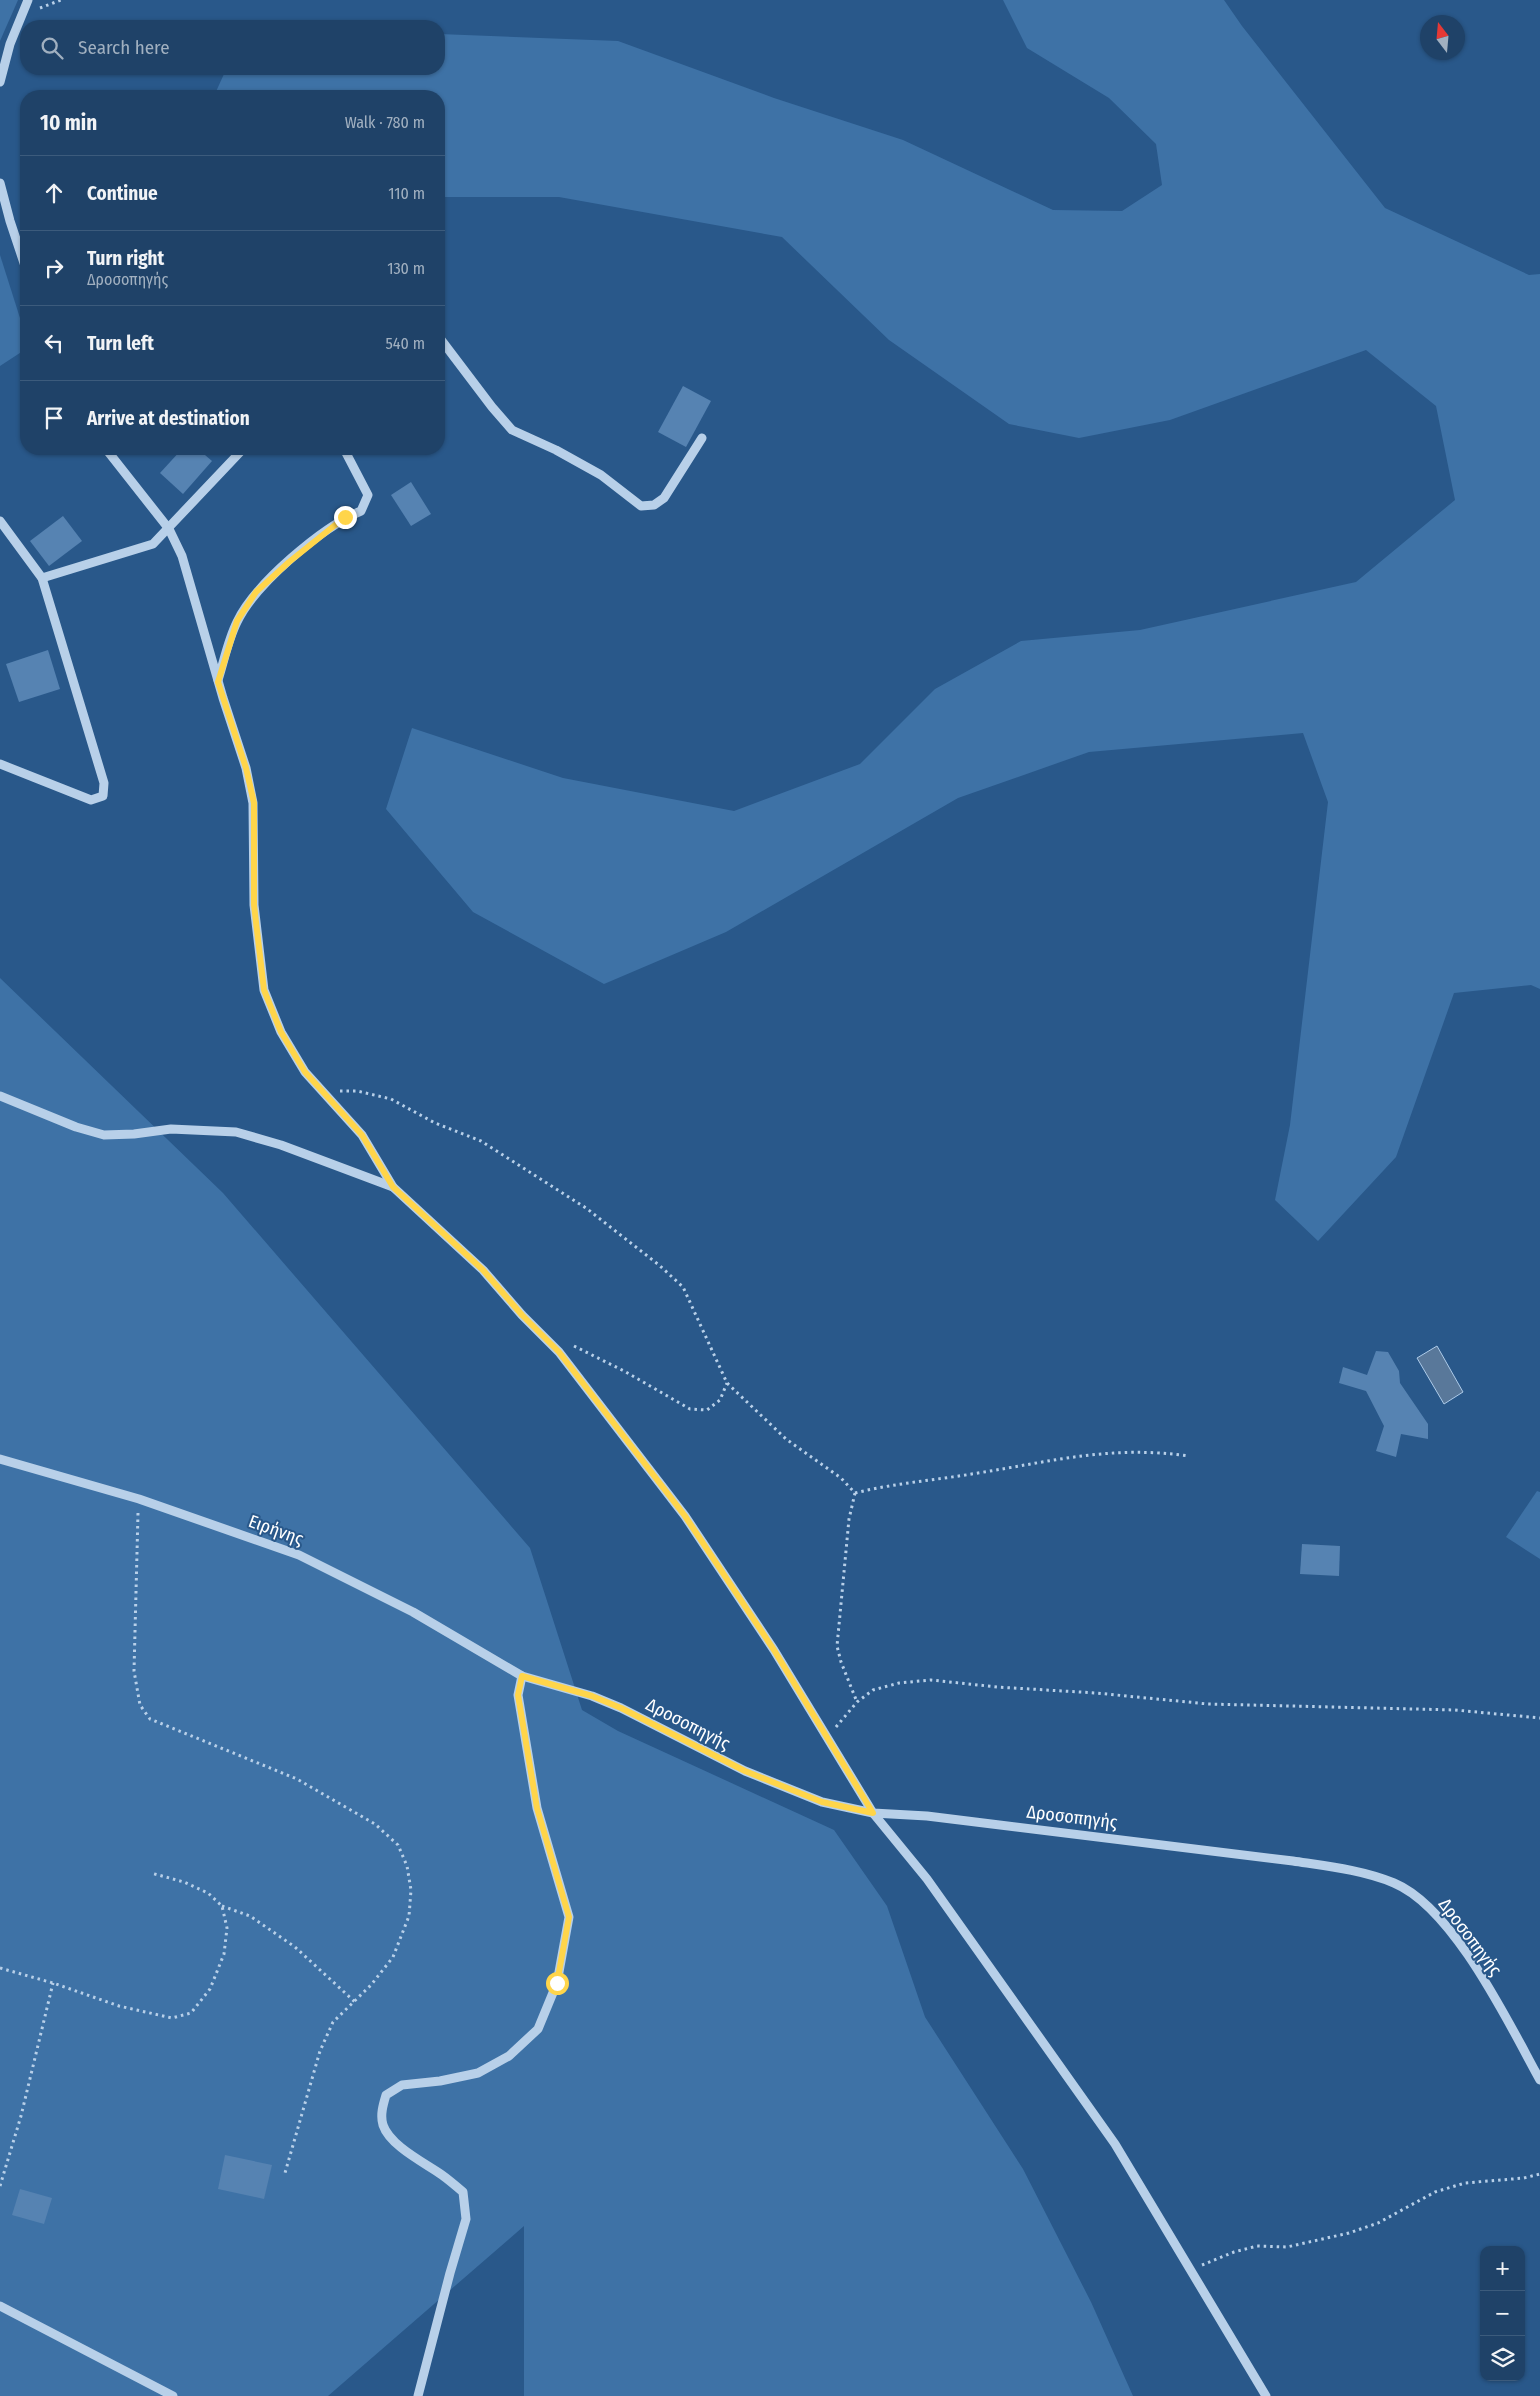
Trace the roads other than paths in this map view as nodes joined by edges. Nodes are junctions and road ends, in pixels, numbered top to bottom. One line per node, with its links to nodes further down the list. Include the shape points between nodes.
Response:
1 (28, 0): 2 (street, via 10,44)
2 (0, 82)
3 (0, 183): 4 (street)
4 (20, 251)
5 (445, 345): 6 (street, via 512,430 601,475 641,506 654,505 664,498)
6 (702, 438)
7 (111, 455): 11 (street)
8 (237, 455): 11 (street)
9 (347, 455): 13 (street, via 368,496 361,511 345,517 256,592 237,621)
10 (0, 520): 12 (street)
11 (169, 529): 12 (street, via 153,544); 13 (street, via 182,556)
12 (42, 578): 14 (street, via 104,783 103,796 91,800)
13 (218, 682): 16 (street, via 254,803 254,905 264,990 281,1032 305,1072 362,1135)
14 (0, 764)
15 (0, 1096): 16 (street, via 104,1135 171,1129 236,1132 281,1145)
16 (393, 1187): 19 (street, via 483,1270 559,1352 685,1516 774,1650)
17 (0, 1459): 18 (street, Ειρήνης, via 139,1499 299,1555 414,1612)
18 (522, 1676): 19 (street, Δροσοπηγής, via 621,1708 745,1771 822,1802); 23 (street, via 518,1695 537,1808 569,1917 565,1951 557,1983 538,2029 508,2056 478,2073 402,2085 386,2095 382,2110 383,2126 416,2159 463,2192 466,2219)
19 (873, 1813): 20 (street, Δροσοπηγής, via 927,1816 1284,1860 1352,1871 1394,1883 1417,1896 1465,1951); 24 (street, via 927,1879 1115,2144)
20 (1540, 2080)
21 (0, 2306): 22 (street)
22 (173, 2396)
23 (418, 2396)
24 (1266, 2396)

